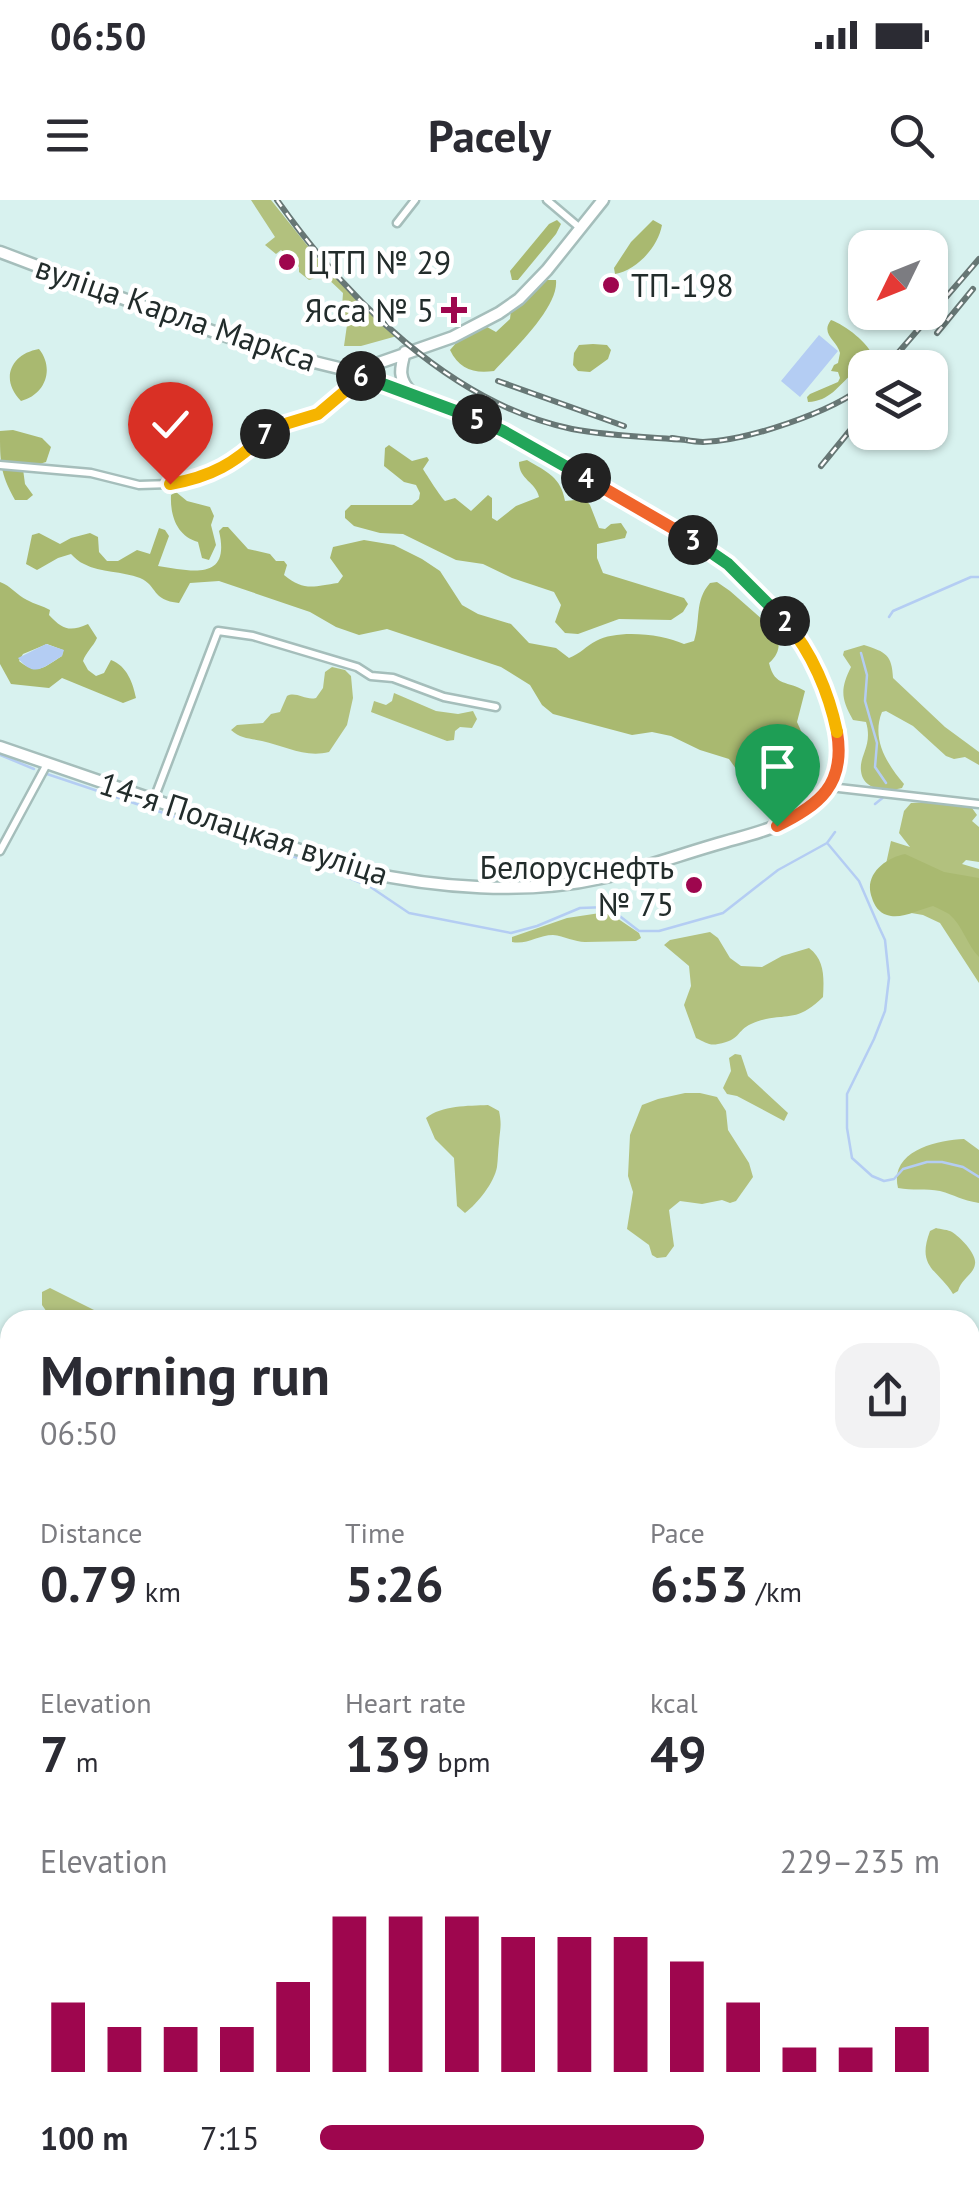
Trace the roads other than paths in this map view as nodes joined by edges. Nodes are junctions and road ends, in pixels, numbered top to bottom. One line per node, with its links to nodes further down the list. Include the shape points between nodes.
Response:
1 (415, 200): 4 (street)
2 (547, 200): 5 (street)
3 (604, 200): 5 (main road, вуліца Карла Маркса)
4 (397, 223)
5 (582, 228): 7 (main road, вуліца Карла Маркса, via 506,308 466,331)
6 (0, 252): 8 (main road, вуліца Карла Маркса, via 240,341)
7 (405, 352): 8 (main road, вуліца Карла Маркса); 9 (main road, via 400,375)
8 (352, 372): 9 (main road, вуліца Карла Маркса); 10 (street, via 344,392 318,414 272,428 238,461 192,481 139,485)
9 (415, 397): 14 (main road, вуліца Карла Маркса, via 503,431 728,564 790,626 825,688 839,744)
10 (0, 465)
11 (496, 707): 15 (street, via 218,631)
12 (0, 747): 13 (main road, 14-я Полацкая вуліца)
13 (47, 762): 15 (main road, 14-я Полацкая вуліца); 17 (street)
14 (830, 787): 15 (main road, 14-я Полацкая вуліца, via 809,809 763,831 602,878 508,886 361,871); 16 (street)
15 (154, 799)
16 (979, 804)
17 (0, 851)

